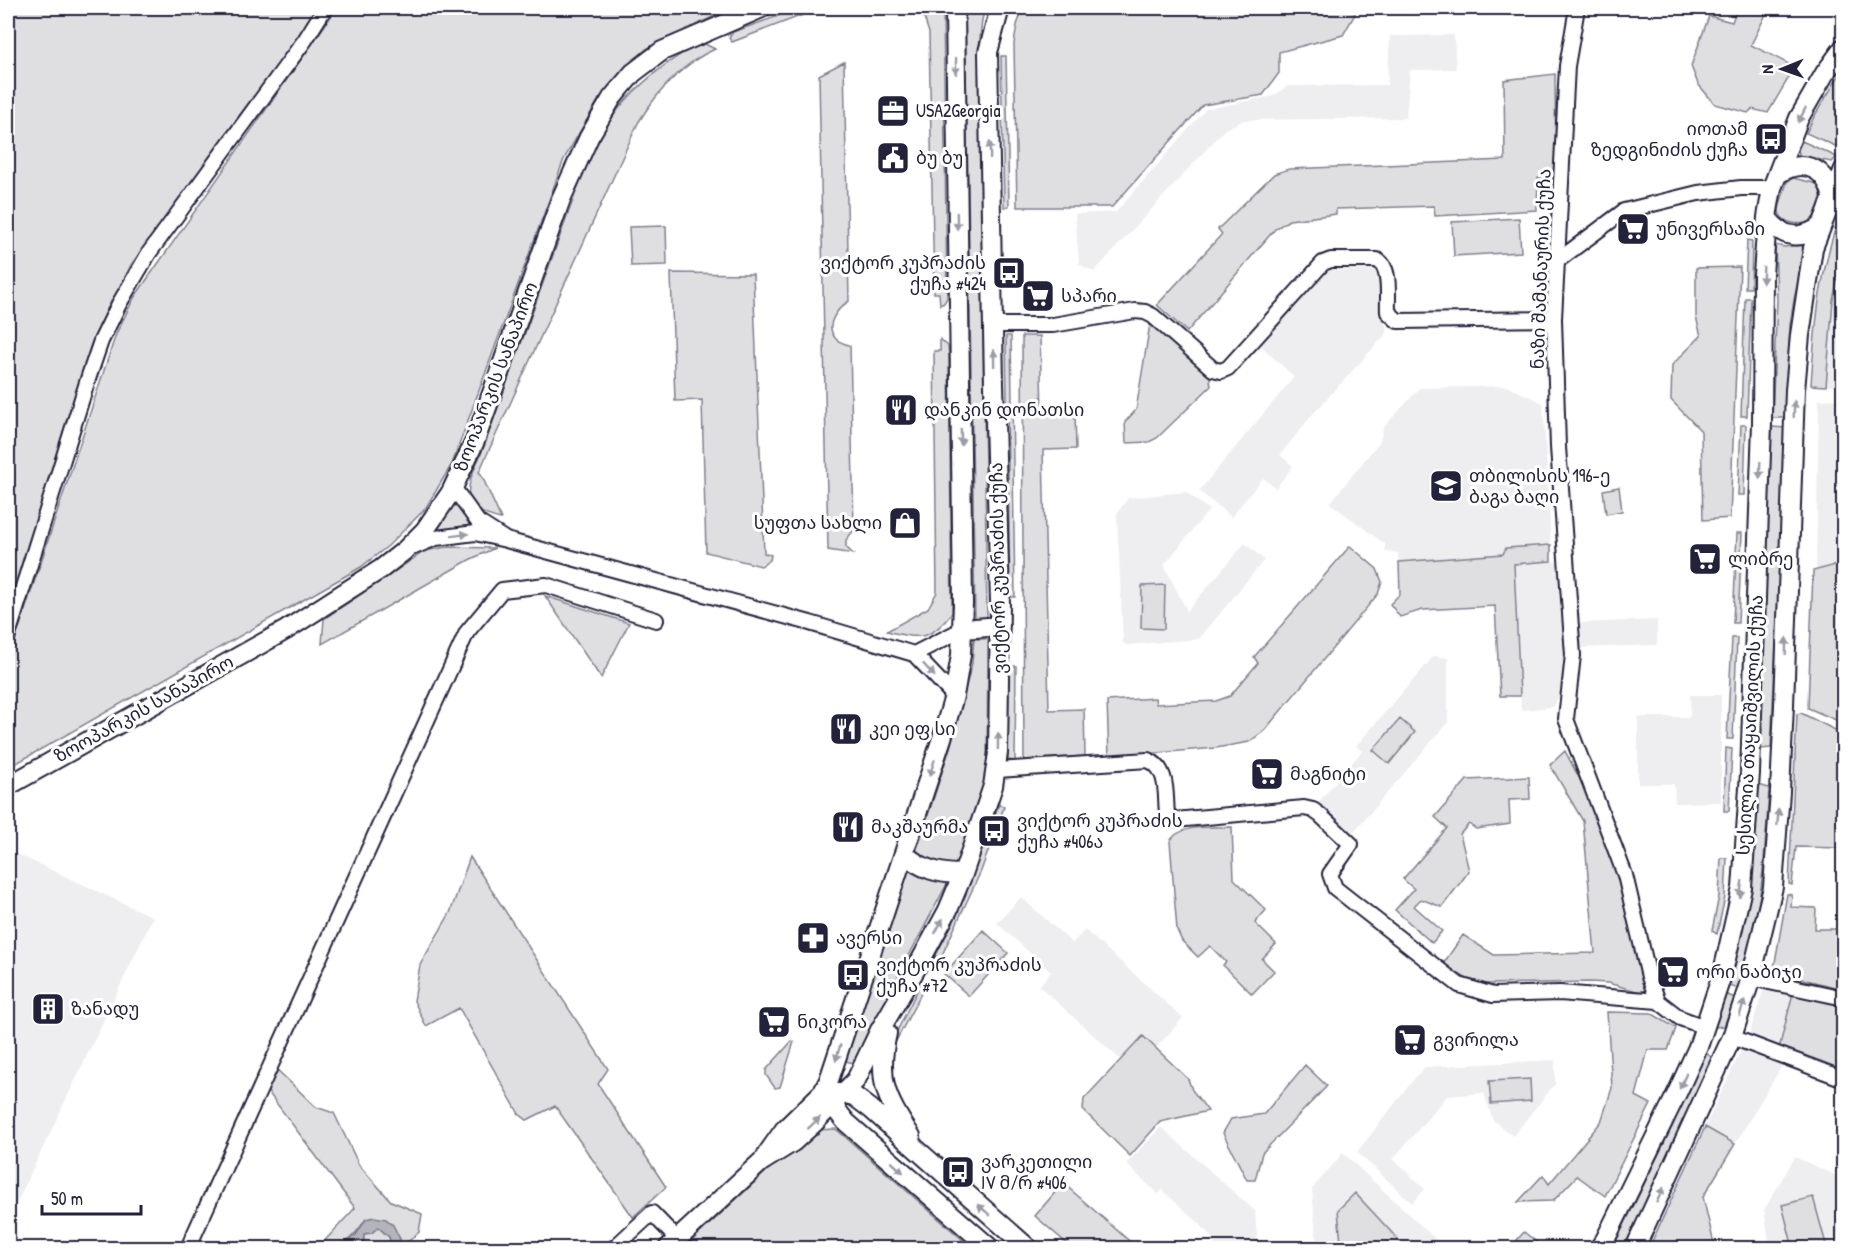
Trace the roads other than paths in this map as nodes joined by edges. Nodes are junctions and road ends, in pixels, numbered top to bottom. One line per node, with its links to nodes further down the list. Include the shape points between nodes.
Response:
1 (325, 8): 21 (street, via 149,253 118,304 89,376)
2 (762, 8): 15 (main road, ზოოპარკის სანაპირო, via 662,51 633,74 612,98 561,199 475,441)
3 (955, 8): 20 (main road, ვიქტორ კუპრაძის ქუჩა, one-way to 20)
4 (1000, 8): 14 (main road, ვიქტორ კუპრაძის ქუჩა, one-way to 4, via 988,52)
5 (1577, 8): 12 (street, ნაზი შამანაურის ქუჩა, via 1567,66)
6 (1844, 47): 8 (main road, სესილია თაყაიშვილის ქუჩა, one-way to 8, via 1799,118)
7 (1844, 169): 9 (main road, სესილია თაყაიშვილის ქუჩა)
8 (1775, 181): 9 (main road, via 1787,168 1802,165 1822,174); 10 (main road, სესილია თაყაიშვილის ქუჩა); 12 (street, via 1752,188 1698,193 1624,211)
9 (1832, 195): 11 (main road, სესილია თაყაიშვილის ქუჩა)
10 (1767, 217): 11 (main road, via 1778,230 1794,236); 24 (main road, სესილია თაყაიშვილის ქუჩა, one-way to 24)
11 (1821, 226): 25 (main road, სესილია თაყაიშვილის ქუჩა, one-way to 11, via 1795,390 1808,278)
12 (1557, 261): 13 (street, ნაზი შამანაურის ქუჩა)
13 (1554, 319): 14 (street, via 1398,321 1388,312 1386,270 1381,261 1331,260 1323,262 1228,368 1221,371 1213,369 1145,312 1053,325); 34 (street, ნაზი შამანაურის ქუჩა, via 1572,656 1566,719 1625,874 1648,977)
14 (993, 326): 19 (main road, ვიქტორ კუპრაძის ქუჩა, one-way to 14)
15 (453, 487): 16 (street, via 478,522); 17 (main road, ზოოპარკის სანაპირო, via 424,530)
16 (506, 540): 17 (street, one-way to 16, via 436,538 475,533); 22 (street)
17 (404, 551): 27 (main road, ზოოპარკის სანაპირო, via 286,630)
18 (656, 620): 44 (street, via 546,585 502,590 472,626)
19 (1000, 626): 20 (main road); 26 (main road, ვიქტორ კუპრაძის ქუჩა, one-way to 19)
20 (963, 629): 22 (street); 23 (main road, ვიქტორ კუპრაძის ქუჩა)
21 (8, 635)
22 (914, 654): 23 (street, one-way to 23)
23 (954, 696): 30 (main road, ვიქტორ კუპრაძის ქუჩა, one-way to 30)
24 (1751, 746): 25 (main road, via 1762,755); 28 (main road, სესილია თაყაიშვილის ქუჩა)
25 (1782, 748): 29 (main road, სესილია თაყაიშვილის ქუჩა)
26 (997, 770): 31 (main road, ვიქტორ კუპრაძის ქუჩა); 34 (street, via 1148,760 1159,766 1163,774 1167,814 1175,820 1313,810 1351,844 1330,874 1335,888 1459,985 1492,995 1560,993)
27 (8, 786)
28 (1749, 789): 29 (main road, via 1756,778 1767,775 1777,782); 36 (main road, სესილია თაყაიშვილის ქუჩა, one-way to 36, via 1742,888 1723,972)
29 (1780, 792): 32 (main road, სესილია თაყაიშვილის ქუჩა, one-way to 29, via 1773,887)
30 (904, 853): 31 (main road, via 931,871); 41 (main road, ვიქტორ კუპრაძის ქუჩა, one-way to 41, via 849,1016 836,1063)
31 (963, 874): 35 (main road, ვიქტორ კუპრაძის ქუჩა, one-way to 31, via 948,910)
32 (1751, 978): 33 (street); 37 (main road, სესილია თაყაიშვილის ქუჩა, one-way to 32)
33 (1844, 998)
34 (1658, 1001): 36 (street, via 1680,1018)
35 (891, 1014): 41 (main road, ვიქტორ კუპრაძის ქუჩა, via 860,1074); 42 (main road, via 882,1061 884,1082 894,1111)
36 (1705, 1027): 37 (main road); 38 (main road, სესილია თაყაიშვილის ქუჩა)
37 (1732, 1037): 39 (main road, სესილია თაყაიშვილის ქუჩა); 40 (street)
38 (1698, 1047): 39 (main road, via 1714,1047); 48 (main road, სესილია თაყაიშვილის ქუჩა, one-way to 48)
39 (1720, 1064): 49 (main road, სესილია თაყაიშვილის ქუჩა, one-way to 39)
40 (1844, 1079)
41 (833, 1097): 42 (main road, via 854,1096); 43 (main road, via 794,1142 761,1162); 46 (main road, one-way to 46, via 846,1122)
42 (926, 1160): 47 (main road, one-way to 42)
43 (673, 1244): 45 (street, via 652,1213)
44 (188, 1248)
45 (614, 1248)
46 (990, 1248)
47 (1028, 1248)
48 (1599, 1248)
49 (1635, 1248)

